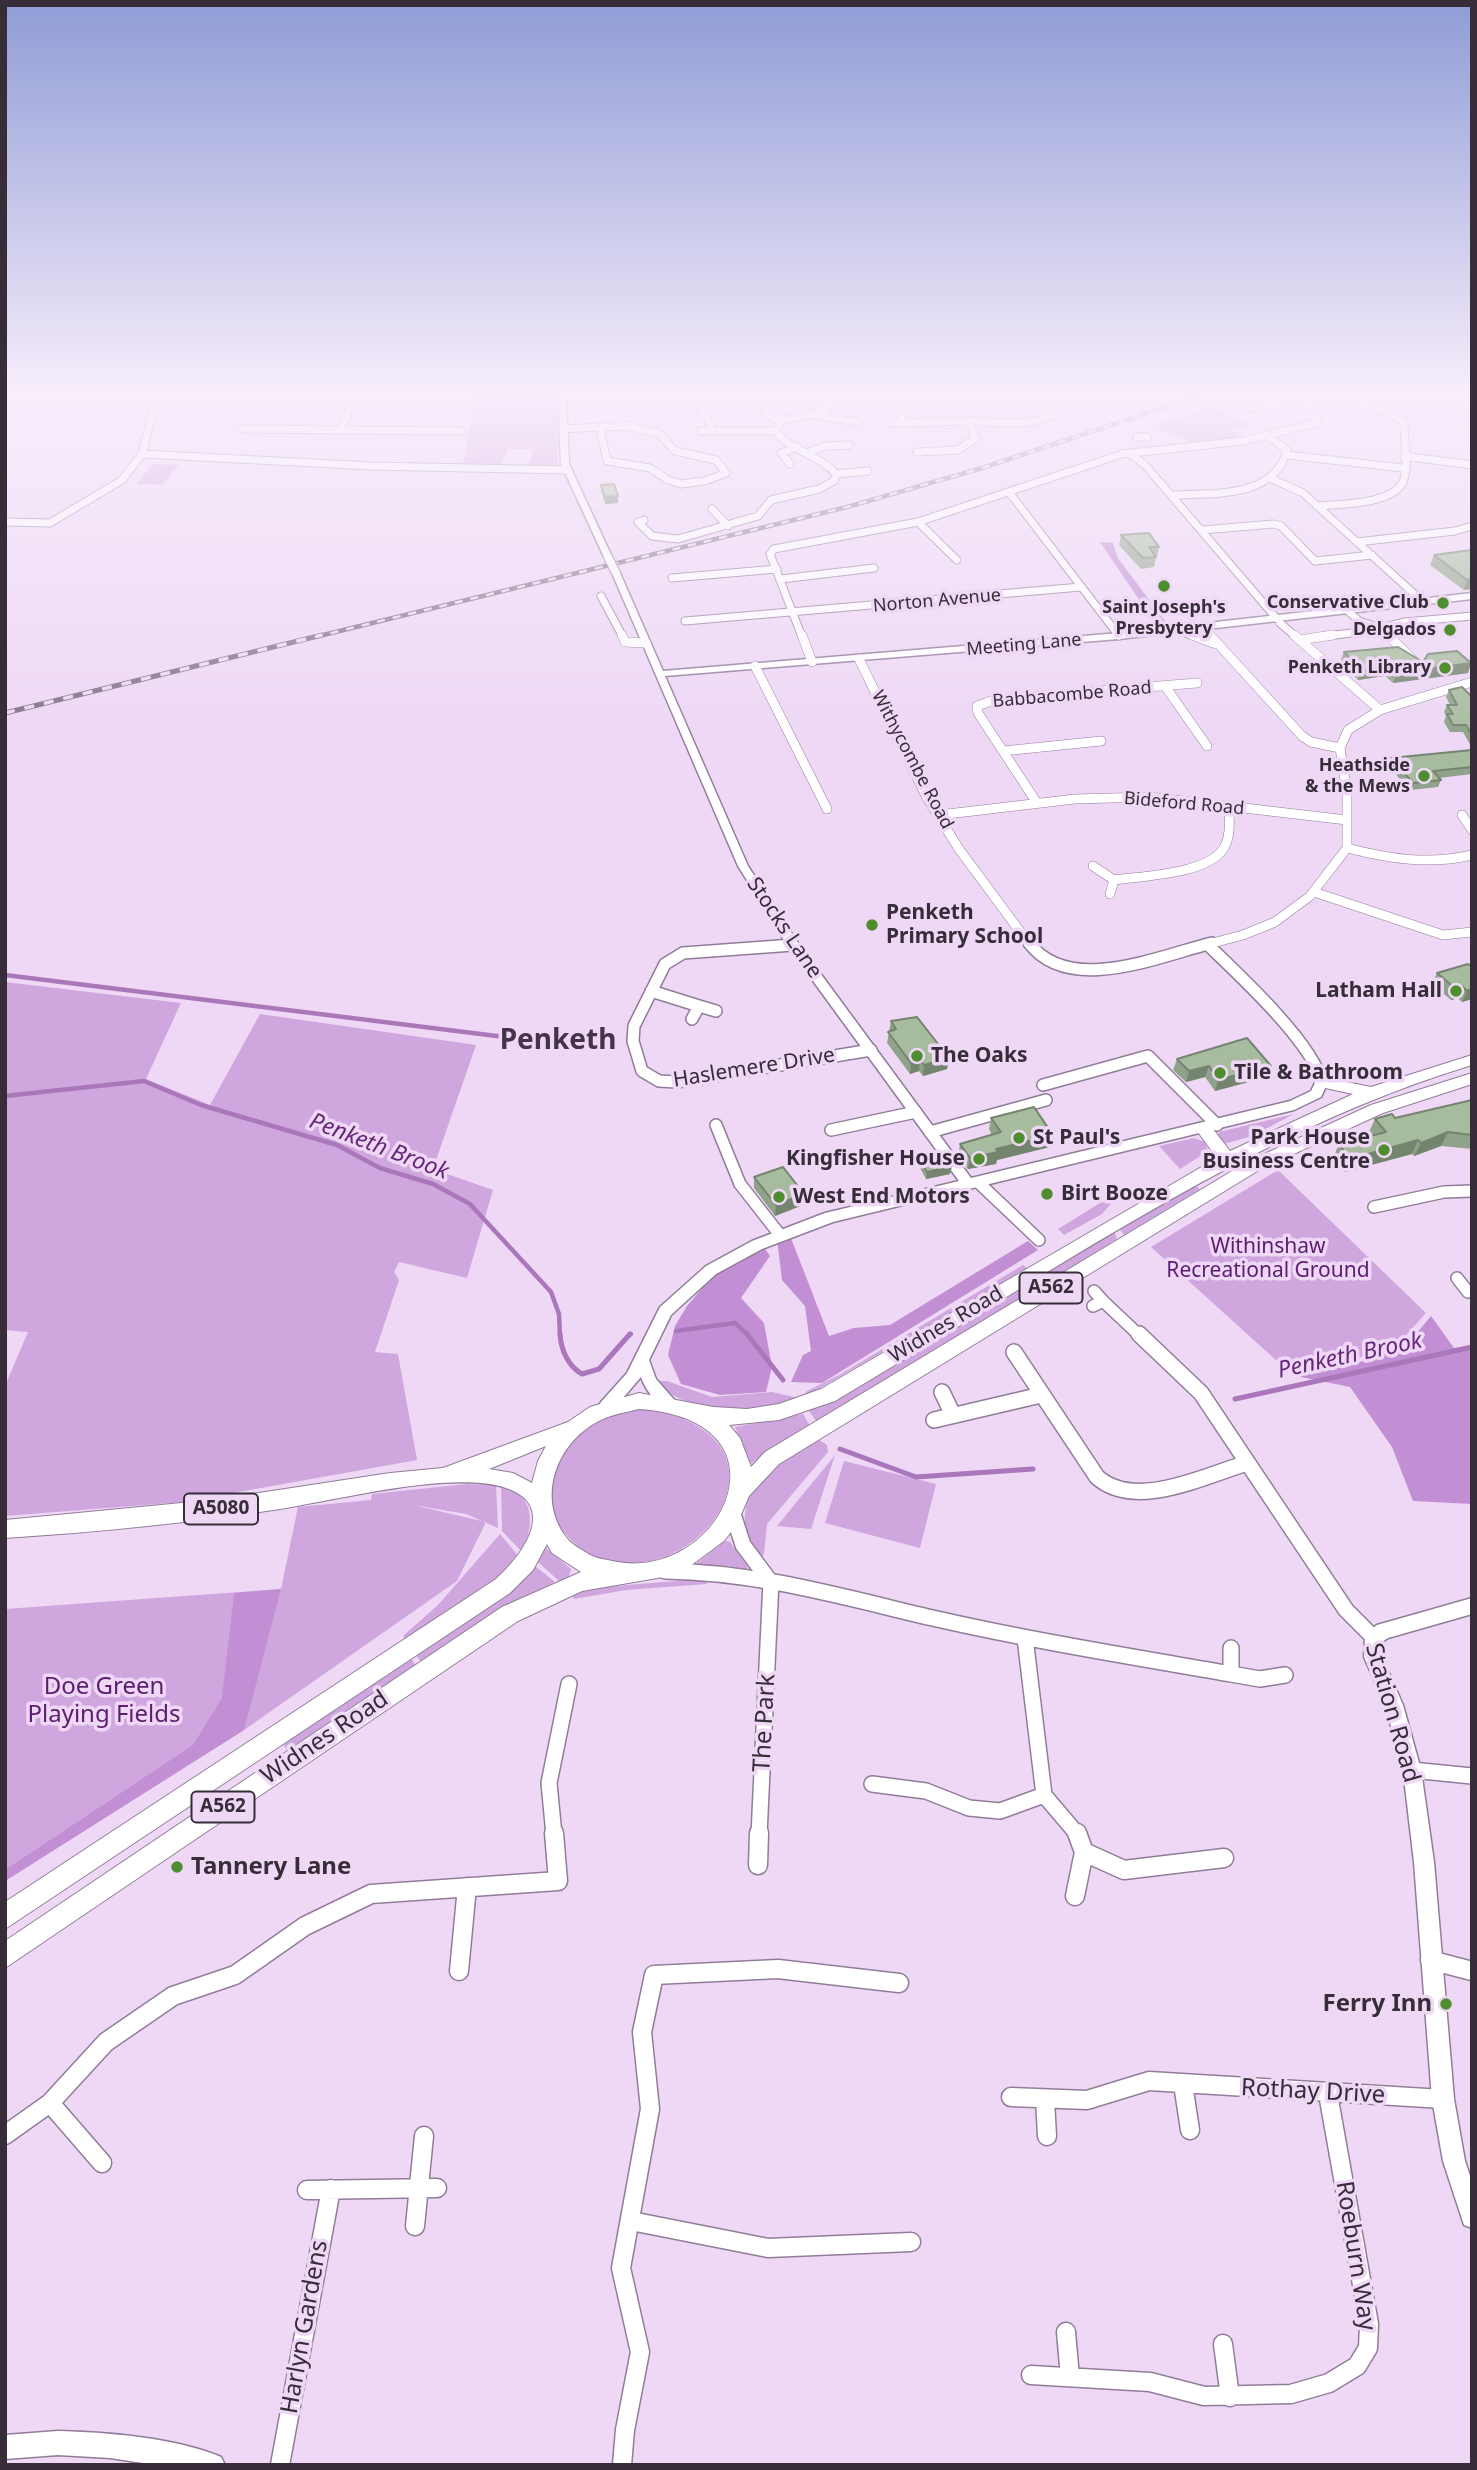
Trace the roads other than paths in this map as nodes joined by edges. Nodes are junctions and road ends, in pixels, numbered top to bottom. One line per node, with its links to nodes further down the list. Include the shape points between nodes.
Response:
1 (71, 510): 10 (street, via 50,523)
2 (587, 510): 37 (street, Stocks Lane, bridge)
3 (713, 510): 12 (street)
4 (763, 510): 12 (street)
5 (954, 510): 11 (street)
6 (1023, 510): 22 (street)
7 (1185, 510): 14 (street)
8 (1322, 510): 15 (street)
9 (644, 520): 12 (street, via 638,522 652,536 669,540)
10 (5, 522)
11 (918, 522): 17 (street); 18 (street, via 774,549 770,554)
12 (728, 526)
13 (1472, 526): 15 (street)
14 (1203, 530): 16 (street, via 1281,526 1317,564); 30 (street)
15 (1357, 542): 16 (street)
16 (1372, 555): 25 (street)
17 (957, 560)
18 (777, 569): 20 (street); 21 (street)
19 (874, 569): 21 (street)
20 (672, 578)
21 (781, 579): 27 (street)
22 (1082, 587): 27 (street, Norton Avenue); 35 (street)
23 (598, 595): 37 (street, via 625,642)
24 (1472, 596): 25 (street, Meeting Lane)
25 (1422, 601): 26 (street, Meeting Lane)
26 (1347, 610): 30 (street, Meeting Lane); 32 (street, via 1359,621)
27 (792, 613): 29 (street); 40 (street)
28 (1472, 616): 32 (street)
29 (685, 621)
30 (1278, 621): 31 (street, Meeting Lane); 36 (street)
31 (1203, 628): 33 (street, Meeting Lane); 38 (street)
32 (1380, 628): 41 (street, via 1405,657)
33 (1177, 631): 35 (street, Meeting Lane); 38 (street)
34 (1366, 631): 36 (street)
35 (1119, 636): 39 (street, Meeting Lane)
36 (1298, 640): 47 (street)
37 (646, 643): 43 (street, Stocks Lane)
38 (1220, 646): 50 (street, via 1302,736)
39 (859, 659): 40 (street, Meeting Lane); 55 (street, Withycombe Road)
40 (812, 662): 42 (street, Meeting Lane)
41 (1418, 664)
42 (755, 666): 43 (street, Meeting Lane); 54 (street)
43 (658, 674): 66 (street, Stocks Lane, via 737,856)
44 (1472, 681): 47 (street)
45 (1197, 683): 46 (street, Babbacombe Road)
46 (1165, 686): 49 (street); 51 (street, Babbacombe Road, via 985,702 977,706 978,713)
47 (1380, 710): 50 (street, via 1348,730)
48 (1101, 741): 51 (street)
49 (1207, 746)
50 (1340, 748): 57 (street)
51 (1003, 751): 52 (street, Babbacombe Road)
52 (1037, 803): 53 (street, Bideford Road, via 1149,797); 55 (street, Bideford Road)
53 (1229, 808): 57 (street, Bideford Road); 62 (street, via 1223,850 1206,864)
54 (828, 809)
55 (939, 815): 67 (street, Withycombe Road, via 1036,952 1052,964 1102,970)
56 (1462, 815): 58 (street)
57 (1347, 820): 59 (street)
58 (1472, 830)
59 (1347, 848): 60 (street, via 1426,864); 63 (street, Withycombe Road)
60 (1472, 855)
61 (1093, 866): 62 (street)
62 (1114, 880): 64 (street)
63 (1314, 891): 65 (street, via 1443,935); 67 (street, Withycombe Road, via 1275,922)
64 (1110, 894)
65 (1472, 932)
66 (793, 945): 68 (street, Haslemere Drive, via 676,955 665,964); 72 (street, Stocks Lane)
67 (1208, 945): 75 (street, via 1311,1057)
68 (651, 991): 69 (street); 72 (street, Haslemere Drive, via 634,1026 633,1041 642,1070 659,1081 677,1082)
69 (699, 1006): 70 (street); 71 (street)
70 (716, 1011)
71 (692, 1019)
72 (871, 1050): 79 (street, Stocks Lane)
73 (1472, 1060): 77 (main road, A562)
74 (1472, 1078): 103 (main road, Widnes Road / A562, via 1377,1109 1279,1153 1208,1193 772,1458)
75 (1322, 1082): 77 (main road); 81 (street, via 1316,1094 1294,1105)
76 (1043, 1085): 81 (street, via 1148,1056)
77 (1369, 1092): 84 (main road, Widnes Road / A562)
78 (1046, 1100): 83 (street)
79 (916, 1112): 82 (street); 83 (street, Stocks Lane)
80 (716, 1125): 88 (street, via 740,1184)
81 (1210, 1126): 84 (main road); 85 (street)
82 (831, 1130)
83 (930, 1132): 85 (street, Stocks Lane)
84 (1226, 1158): 97 (main road, Widnes Road / A562, via 828,1395 785,1412 750,1418)
85 (974, 1184): 88 (street, via 830,1217); 89 (street)
86 (1472, 1191): 87 (street, via 1444,1192)
87 (1374, 1207)
88 (780, 1235): 92 (street, via 711,1270 690,1287 665,1311)
89 (1039, 1240)
90 (1096, 1299): 101 (street, Station Road, via 1201,1393)
91 (1014, 1352): 94 (street)
92 (642, 1361): 95 (street, via 650,1382); 96 (street)
93 (942, 1392): 98 (street)
94 (1041, 1395): 98 (street); 101 (street, via 1097,1477 1119,1491 1145,1493)
95 (669, 1403): 96 (main road, A562, via 639,1401); 97 (main road, A562)
96 (606, 1407): 100 (main road, A562)
97 (695, 1412): 103 (main road, A562, via 719,1428 736,1452 742,1478)
98 (953, 1415): 99 (street)
99 (933, 1420)
100 (573, 1426): 102 (main road, A5080, via 503,1456); 104 (main road, A562, via 543,1467 539,1480)
101 (1247, 1463): 111 (street, Station Road, via 1346,1610)
102 (435, 1477): 104 (main road, A5080, via 512,1481 528,1490); 105 (main road, A5080, via 148,1518)
103 (736, 1502): 106 (main road, A562, via 725,1524 704,1545); 108 (street, via 743,1545)
104 (543, 1512): 107 (main road, A562, via 561,1546 574,1557 588,1566); 125 (main road, Widnes Road / A562, via 538,1547 531,1560 503,1586)
105 (5, 1529)
106 (651, 1571): 107 (main road, A562); 108 (street, via 685,1570)
107 (625, 1574): 126 (main road, Widnes Road / A562, via 580,1582 510,1614)
108 (770, 1581): 110 (street); 122 (street, The Park)
109 (1472, 1606): 111 (street, via 1392,1628)
110 (1025, 1638): 113 (street); 119 (street)
111 (1374, 1638): 116 (street, Station Road, via 1373,1657 1394,1705)
112 (1231, 1648): 113 (street)
113 (1231, 1674): 114 (street, via 1260,1679)
114 (1285, 1675)
115 (569, 1684): 123 (street, via 549,1783 558,1881)
116 (1412, 1770): 117 (street); 127 (street, Station Road)
117 (1472, 1776)
118 (872, 1784): 119 (street, via 926,1791 969,1808 999,1811)
119 (1044, 1796): 120 (street, via 1076,1830)
120 (1084, 1852): 121 (street, via 1124,1870); 124 (street)
121 (1224, 1858)
122 (758, 1865)
123 (467, 1887): 128 (street); 136 (street, via 371,1895 305,1926 235,1975 173,1996 106,2042)
124 (1075, 1896)
125 (5, 1917)
126 (5, 1956)
127 (1430, 1960): 129 (street); 134 (street, Station Road)
128 (459, 1971)
129 (1472, 1971)
130 (899, 1983): 146 (street, via 778,1969 654,1975 642,2032 650,2109)
131 (1184, 2084): 132 (street, Rothay Drive); 135 (street, Rothay Drive, via 1140,2082 1087,2100); 137 (street)
132 (1328, 2094): 134 (street, Rothay Drive); 153 (street, Roeburn Way, via 1368,2312 1368,2348 1357,2366 1329,2383 1291,2394)
133 (1011, 2097): 135 (street, Rothay Drive)
134 (1443, 2099): 145 (street, Station Road, via 1454,2161)
135 (1045, 2100): 140 (street)
136 (50, 2103): 138 (street); 141 (street)
137 (1190, 2130)
138 (5, 2135)
139 (424, 2136): 142 (street)
140 (1047, 2136)
141 (102, 2163)
142 (427, 2188): 143 (street); 147 (street)
143 (331, 2189): 144 (street); 156 (street, Harlyn Gardens)
144 (307, 2190)
145 (1472, 2217)
146 (631, 2221): 148 (street, via 768,2248); 157 (street, via 621,2268 640,2353)
147 (415, 2226)
148 (911, 2242)
149 (1066, 2332): 152 (street)
150 (1223, 2344): 153 (street)
151 (1031, 2375): 152 (street, Roeburn Way)
152 (1070, 2377): 153 (street, Roeburn Way, via 1150,2382 1204,2396)
153 (1230, 2397)
154 (5, 2447): 155 (street, via 103,2445)
155 (214, 2465)
156 (280, 2465)
157 (622, 2465)

